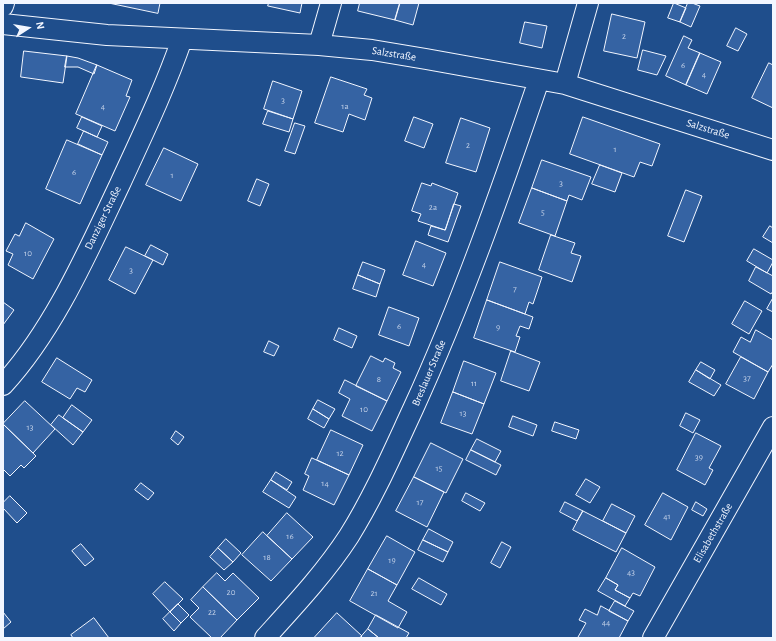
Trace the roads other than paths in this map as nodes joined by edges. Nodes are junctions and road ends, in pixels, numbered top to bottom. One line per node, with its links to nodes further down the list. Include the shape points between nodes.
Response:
1 (331, 3): 5 (street)
2 (588, 3): 7 (street)
3 (3, 24): 4 (street, Salzstraße, via 107,35)
4 (182, 39): 5 (street, Salzstraße); 9 (street, Danziger Straße, via 174,64 72,282 31,349)
5 (319, 45): 6 (street, Salzstraße, via 410,56)
6 (539, 80): 7 (street, Salzstraße); 11 (street, Breslauer Straße, via 454,314 428,377 375,490 348,537 323,572)
7 (565, 84): 8 (street, Salzstraße)
8 (773, 150)
9 (3, 385)
10 (773, 427): 12 (street, Elisabethstraße)
11 (265, 638)
12 (653, 638)

